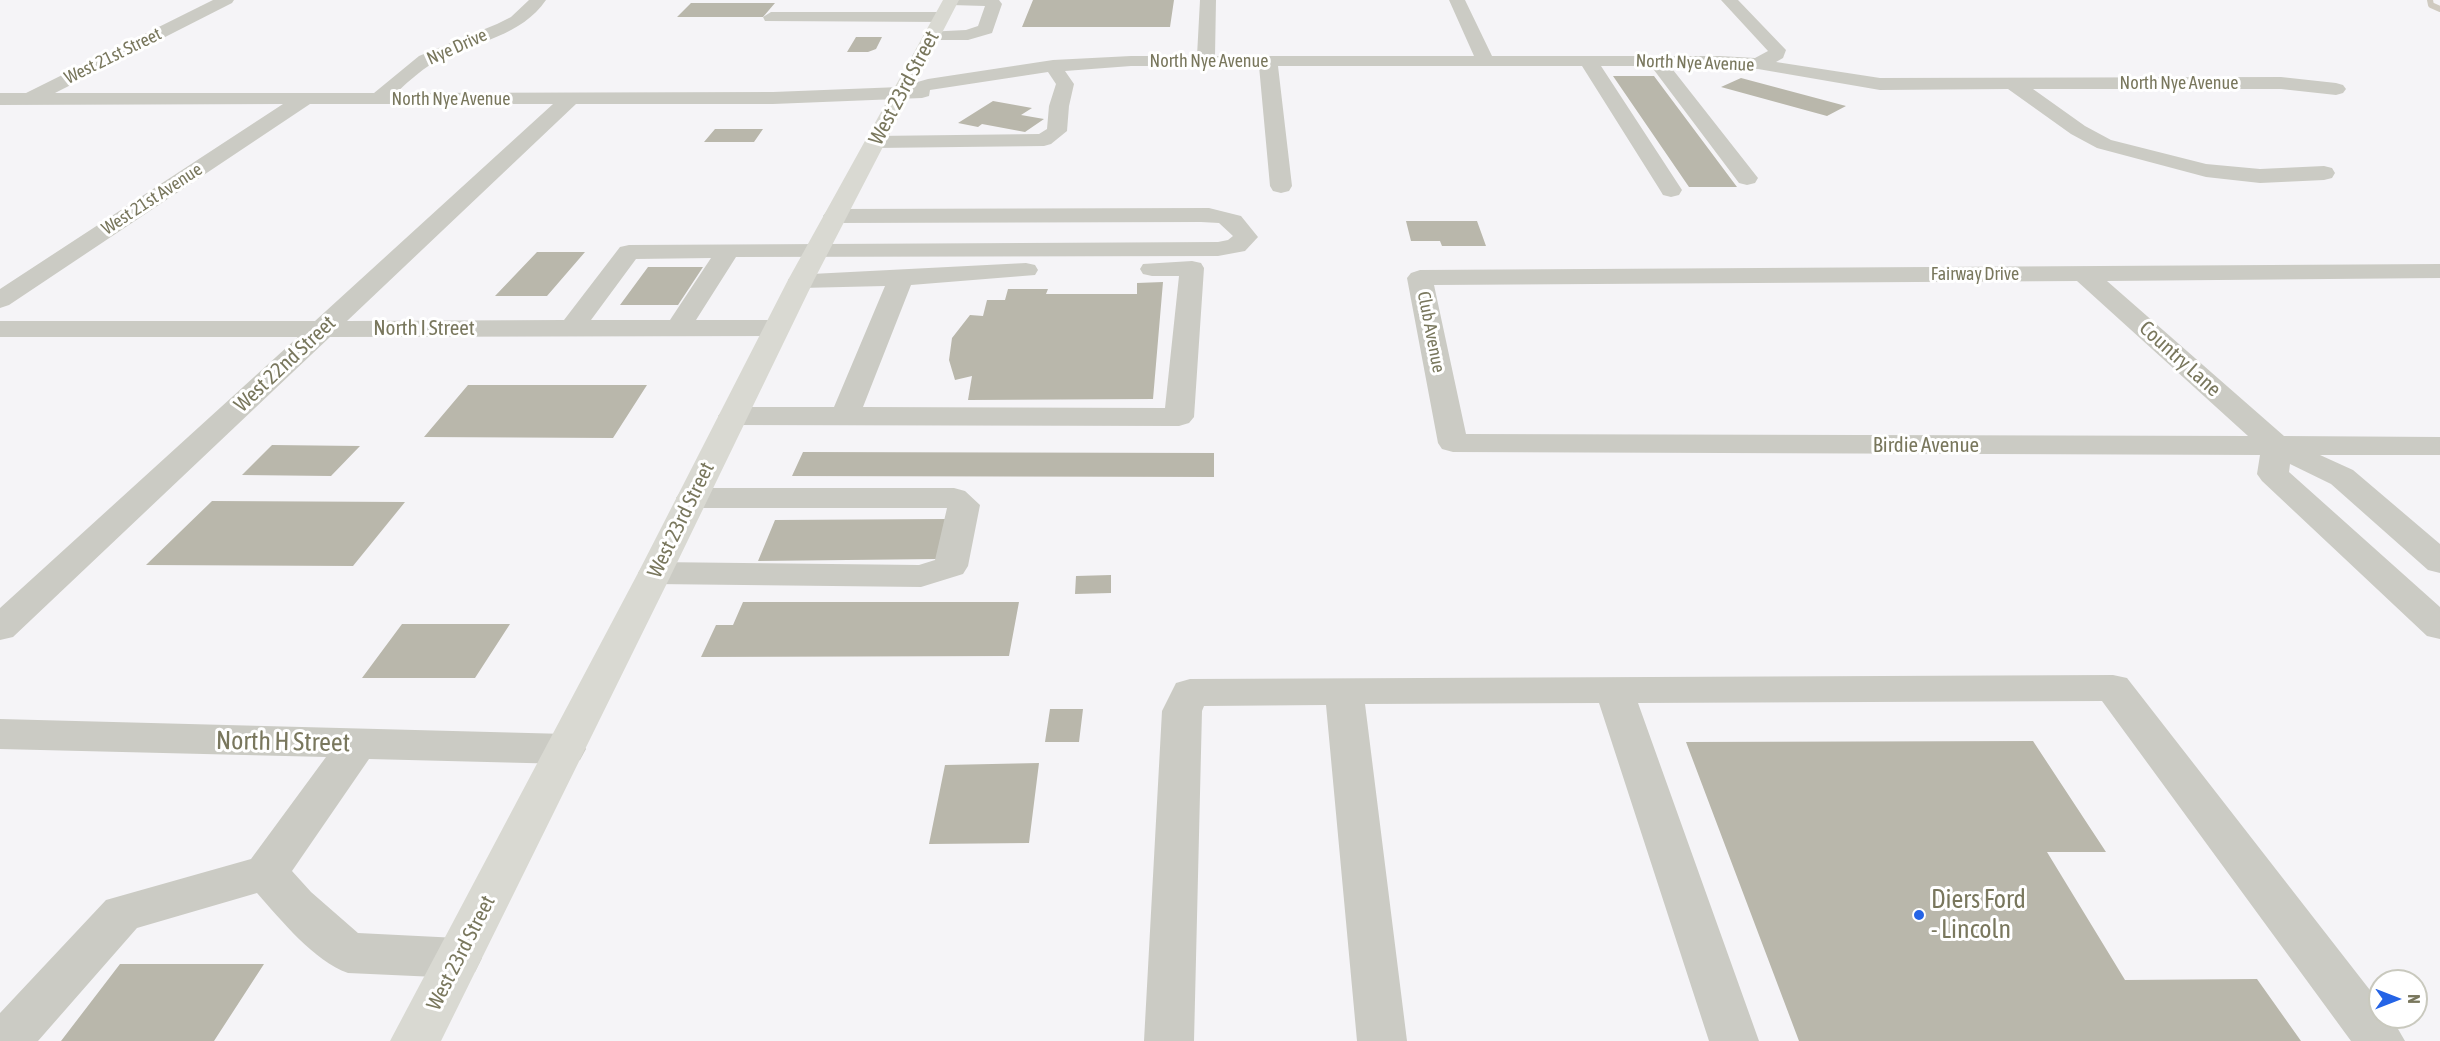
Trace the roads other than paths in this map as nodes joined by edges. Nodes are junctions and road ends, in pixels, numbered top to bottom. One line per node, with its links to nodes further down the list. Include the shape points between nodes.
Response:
1 (226, 0): 21 (street, West 21st Street)
2 (538, 0): 23 (street, Nye Drive, via 518,19 433,56)
3 (951, 0): 8 (main road, West 23rd Street); 9 (street, via 994,4 986,28 968,35)
4 (1208, 0): 10 (street)
5 (1457, 0): 12 (street)
6 (1729, 0): 15 (street, via 1777,50 1777,54)
7 (771, 17): 8 (street)
8 (942, 17): 9 (main road, West 23rd Street)
9 (932, 36): 19 (main road, West 23rd Street)
10 (1206, 61): 11 (street, North Nye Avenue); 16 (street, North Nye Avenue)
11 (1268, 61): 12 (street, North Nye Avenue); 29 (street)
12 (1486, 61): 13 (street, North Nye Avenue)
13 (1588, 61): 14 (street, North Nye Avenue); 30 (street)
14 (1656, 61): 15 (street, North Nye Avenue); 28 (street)
15 (1758, 64): 17 (street, North Nye Avenue, via 1880,84)
16 (1053, 66): 19 (street, North Nye Avenue, via 992,85); 26 (street, via 1065,84 1057,131 1044,140)
17 (2014, 84): 18 (street, North Nye Avenue, via 2282,83); 27 (street, via 2104,144 2206,170 2260,176)
18 (2336, 89)
19 (901, 93): 24 (street, North Nye Avenue, via 815,98); 26 (main road, West 23rd Street)
20 (0, 99): 21 (street, North Nye Avenue)
21 (26, 99): 22 (street, North Nye Avenue); 25 (street, West 21st Street)
22 (305, 99): 23 (street, North Nye Avenue); 39 (street, West 21st Avenue)
23 (378, 99): 24 (street, North Nye Avenue)
24 (570, 99): 40 (street, West 22nd Street)
25 (0, 113)
26 (875, 142): 31 (main road, West 23rd Street)
27 (2324, 173)
28 (1747, 178)
29 (1281, 186)
30 (1671, 190)
31 (835, 216): 33 (main road, West 23rd Street); 33 (street, via 1222,216 1238,222 1246,237 1236,246 1218,249)
32 (728, 250): 33 (street); 41 (street, via 629,252); 42 (street)
33 (816, 250): 38 (main road, West 23rd Street)
34 (2440, 271): 35 (street, Fairway Drive)
35 (2083, 273): 36 (street, Fairway Drive); 48 (street, Country Lane)
36 (1509, 277): 45 (street, Club Avenue, via 1420,278)
37 (902, 278): 38 (street); 47 (street); 47 (street, via 1018,270 1192,268 1179,417)
38 (801, 280): 43 (main road, West 23rd Street)
39 (0, 300)
40 (324, 328): 41 (street, North I Street); 44 (street, North I Street); 54 (street, West 22nd Street)
41 (572, 328): 42 (street, North I Street)
42 (678, 328): 43 (street, North I Street)
43 (776, 328): 46 (main road, West 23rd Street)
44 (0, 329)
45 (1445, 404): 48 (street, Birdie Avenue, via 1453,443)
46 (734, 416): 47 (street); 50 (main road, West 23rd Street)
47 (845, 416)
48 (2277, 446): 49 (street, Birdie Avenue); 51 (street, Country Lane, via 2342,477); 53 (street, via 2273,474)
49 (2440, 446)
50 (692, 498): 52 (main road, West 23rd Street); 52 (street, via 954,498 964,505 951,566 921,576)
51 (2440, 562)
52 (655, 573): 59 (main road, West 23rd Street)
53 (2440, 627)
54 (0, 628)
55 (1614, 690): 56 (street); 66 (street); 67 (street, via 2113,688)
56 (1344, 691): 64 (street, via 1190,693 1182,711); 65 (street)
57 (0, 735): 58 (street, North H Street)
58 (358, 744): 59 (street, North H Street); 60 (street)
59 (566, 749): 61 (main road, West 23rd Street)
60 (266, 873): 61 (street, via 348,953); 62 (street, via 122,913)
61 (458, 958): 63 (main road, West 23rd Street)
62 (6, 1041)
63 (415, 1041)
64 (1169, 1041)
65 (1382, 1041)
66 (1734, 1041)
67 (2380, 1041)

